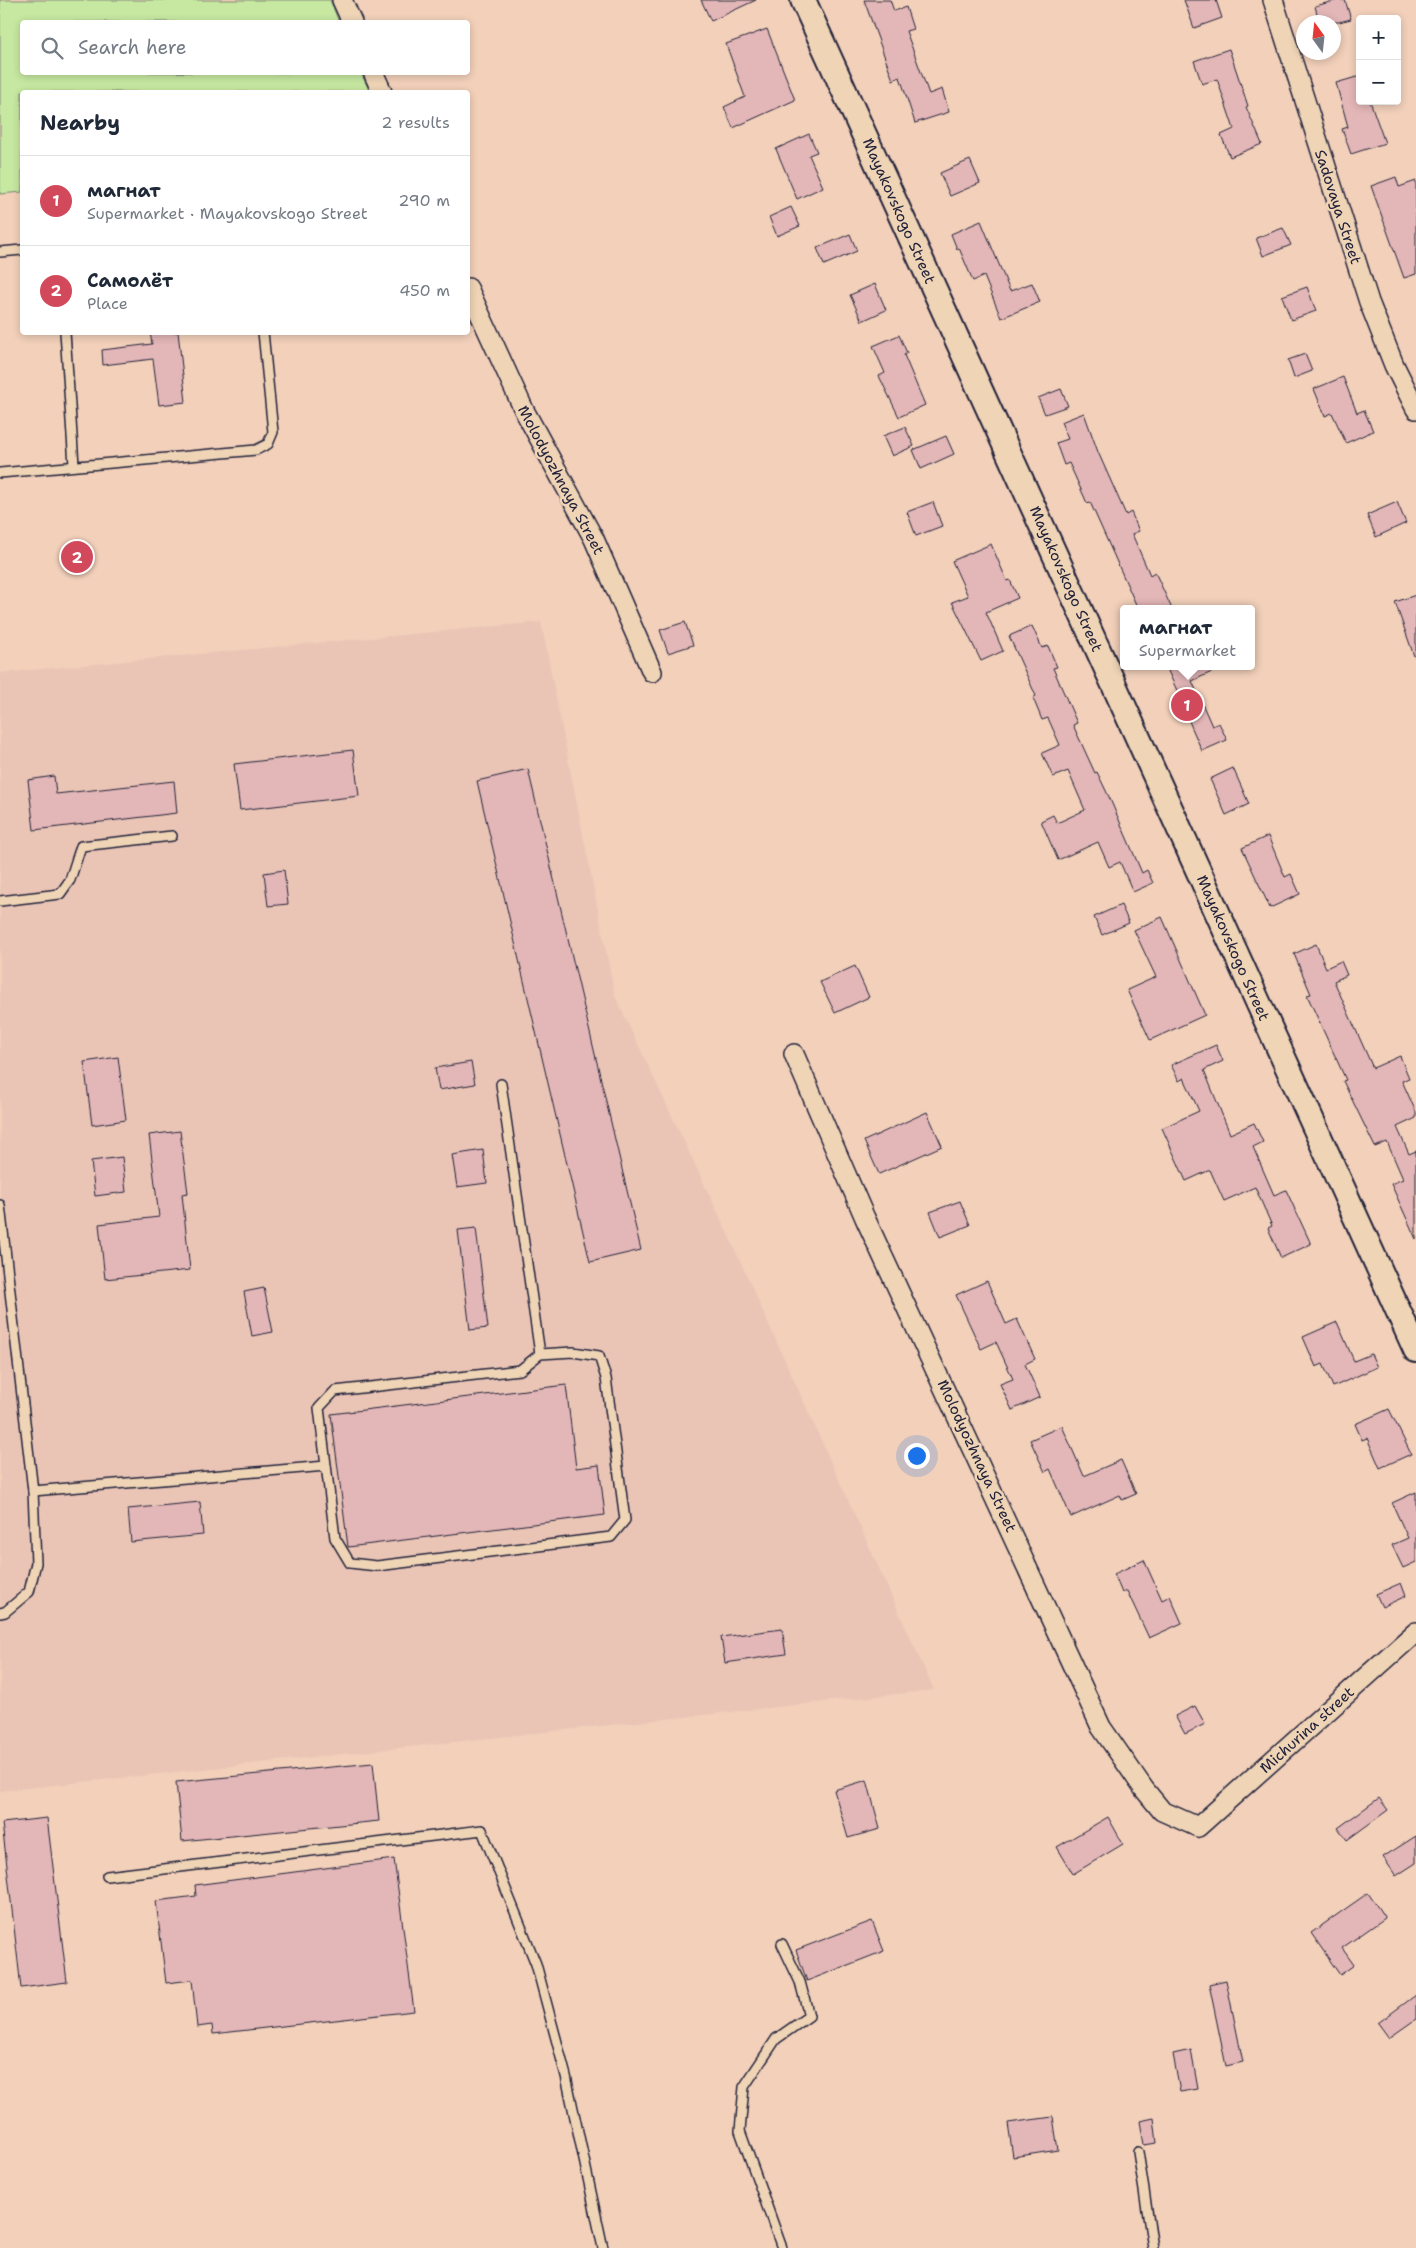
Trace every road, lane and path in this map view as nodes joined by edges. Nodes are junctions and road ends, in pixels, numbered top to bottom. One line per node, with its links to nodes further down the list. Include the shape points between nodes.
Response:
1 (342, 0): 4 (street)
2 (803, 0): 21 (street, Mayakovskogo Street)
3 (1273, 0): 12 (street, Sadovaya Street, via 1369,302)
4 (351, 20)
5 (375, 75): 6 (street)
6 (381, 90)
7 (20, 250): 8 (lane)
8 (0, 252)
9 (470, 292): 15 (street, Molodyozhnaya Street, via 524,410 594,539)
10 (65, 335): 13 (lane)
11 (263, 335): 13 (lane, via 272,432 268,444 256,450)
12 (1416, 409)
13 (74, 465): 14 (lane)
14 (0, 473)
15 (652, 672)
16 (172, 836): 17 (lane, via 81,846 70,880 60,894)
17 (0, 901)
18 (794, 1054): 27 (street, Molodyozhnaya Street, via 865,1218 1102,1727 1162,1811)
19 (501, 1084): 22 (lane)
20 (0, 1205): 24 (lane)
21 (1416, 1350)
22 (540, 1354): 23 (lane, via 520,1370 335,1391 318,1408); 23 (lane, via 573,1352 599,1356 606,1378 625,1520 611,1537 377,1566 350,1563 335,1538)
23 (326, 1466): 24 (lane)
24 (33, 1492): 25 (lane, via 36,1564 29,1592)
25 (0, 1613)
26 (1416, 1632): 27 (street, Michurina street)
27 (1198, 1827)
28 (107, 1876): 31 (lane, via 482,1830 536,1964 566,2076)
29 (782, 1944): 32 (lane, via 800,1982 809,2016 776,2039 744,2086 740,2131)
30 (1138, 2152): 33 (lane)
31 (603, 2248)
32 (782, 2248)
33 (1153, 2248)

